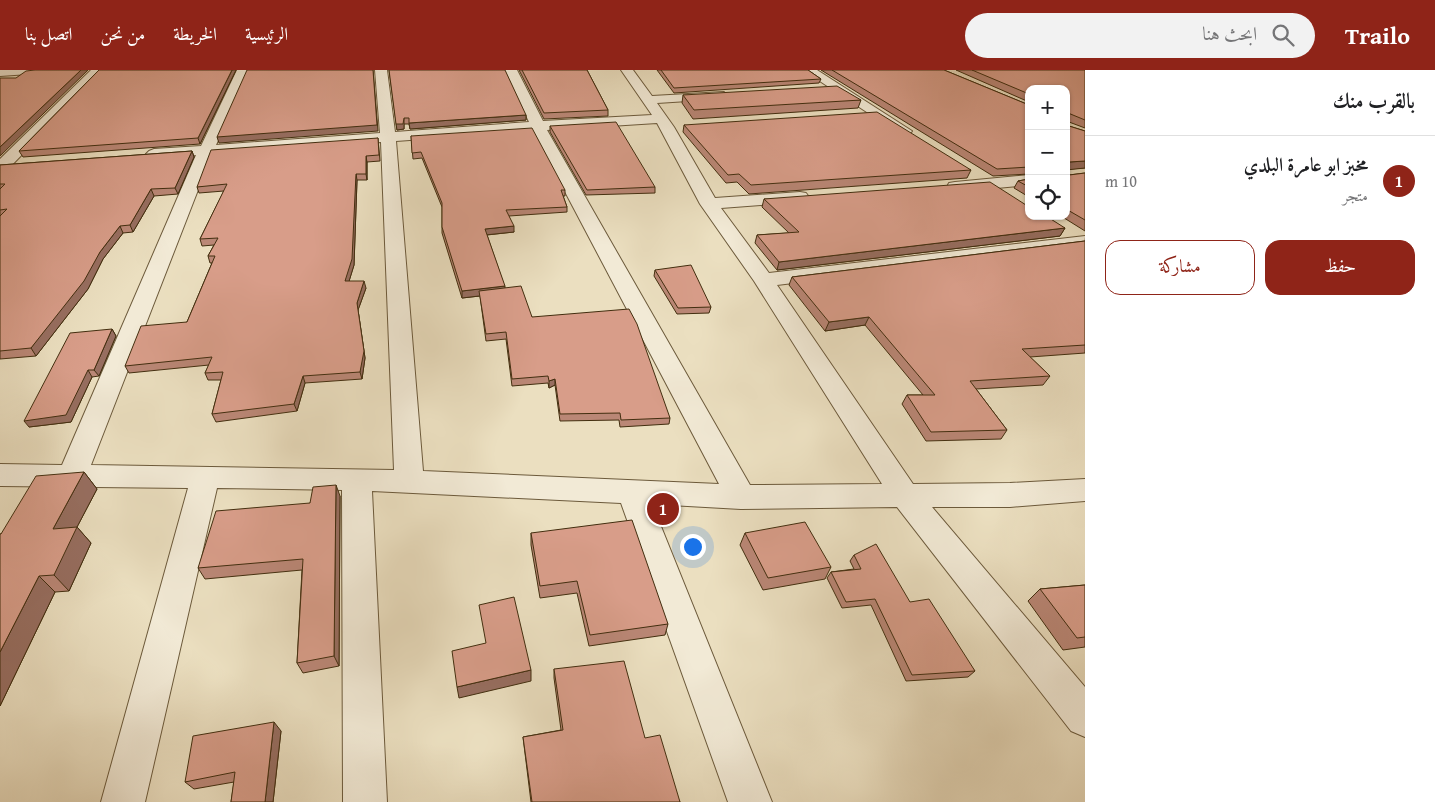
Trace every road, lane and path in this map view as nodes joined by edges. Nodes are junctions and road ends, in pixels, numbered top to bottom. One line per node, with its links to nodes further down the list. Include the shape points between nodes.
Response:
1 (29, 70): 8 (street)
2 (98, 70): 21 (street)
3 (243, 70): 19 (street)
4 (381, 70): 17 (street)
5 (511, 70): 16 (street)
6 (627, 70): 12 (street)
7 (809, 70): 9 (street)
8 (0, 72)
9 (836, 88): 10 (street); 13 (street)
10 (816, 90)
11 (728, 95): 12 (street)
12 (648, 100): 15 (street)
13 (875, 113): 14 (street); 18 (street)
14 (855, 114)
15 (672, 124): 16 (street); 29 (street)
16 (538, 126): 17 (street); 40 (street)
17 (388, 137): 19 (street); 37 (street)
18 (917, 138)
19 (206, 151): 20 (street); 33 (street)
20 (139, 155)
21 (1, 165): 24 (street, via 23,163)
22 (968, 169): 25 (street)
23 (1025, 180): 25 (street)
24 (6, 181)
25 (993, 184): 26 (street); 28 (street)
26 (934, 188)
27 (817, 196): 29 (street)
28 (1014, 198)
29 (710, 204): 32 (street)
30 (1060, 226): 31 (street)
31 (1084, 241): 32 (street)
32 (764, 280): 41 (street)
33 (73, 474): 34 (street); 35 (street)
34 (0, 475)
35 (205, 478): 36 (street); 43 (street)
36 (357, 479): 37 (street); 44 (street)
37 (409, 480): 39 (street)
38 (1085, 490): 41 (street)
39 (632, 491): 40 (street); 45 (street)
40 (741, 496): 41 (street)
41 (905, 496): 42 (street)
42 (1085, 718)
43 (123, 802)
44 (365, 802)
45 (750, 802)

